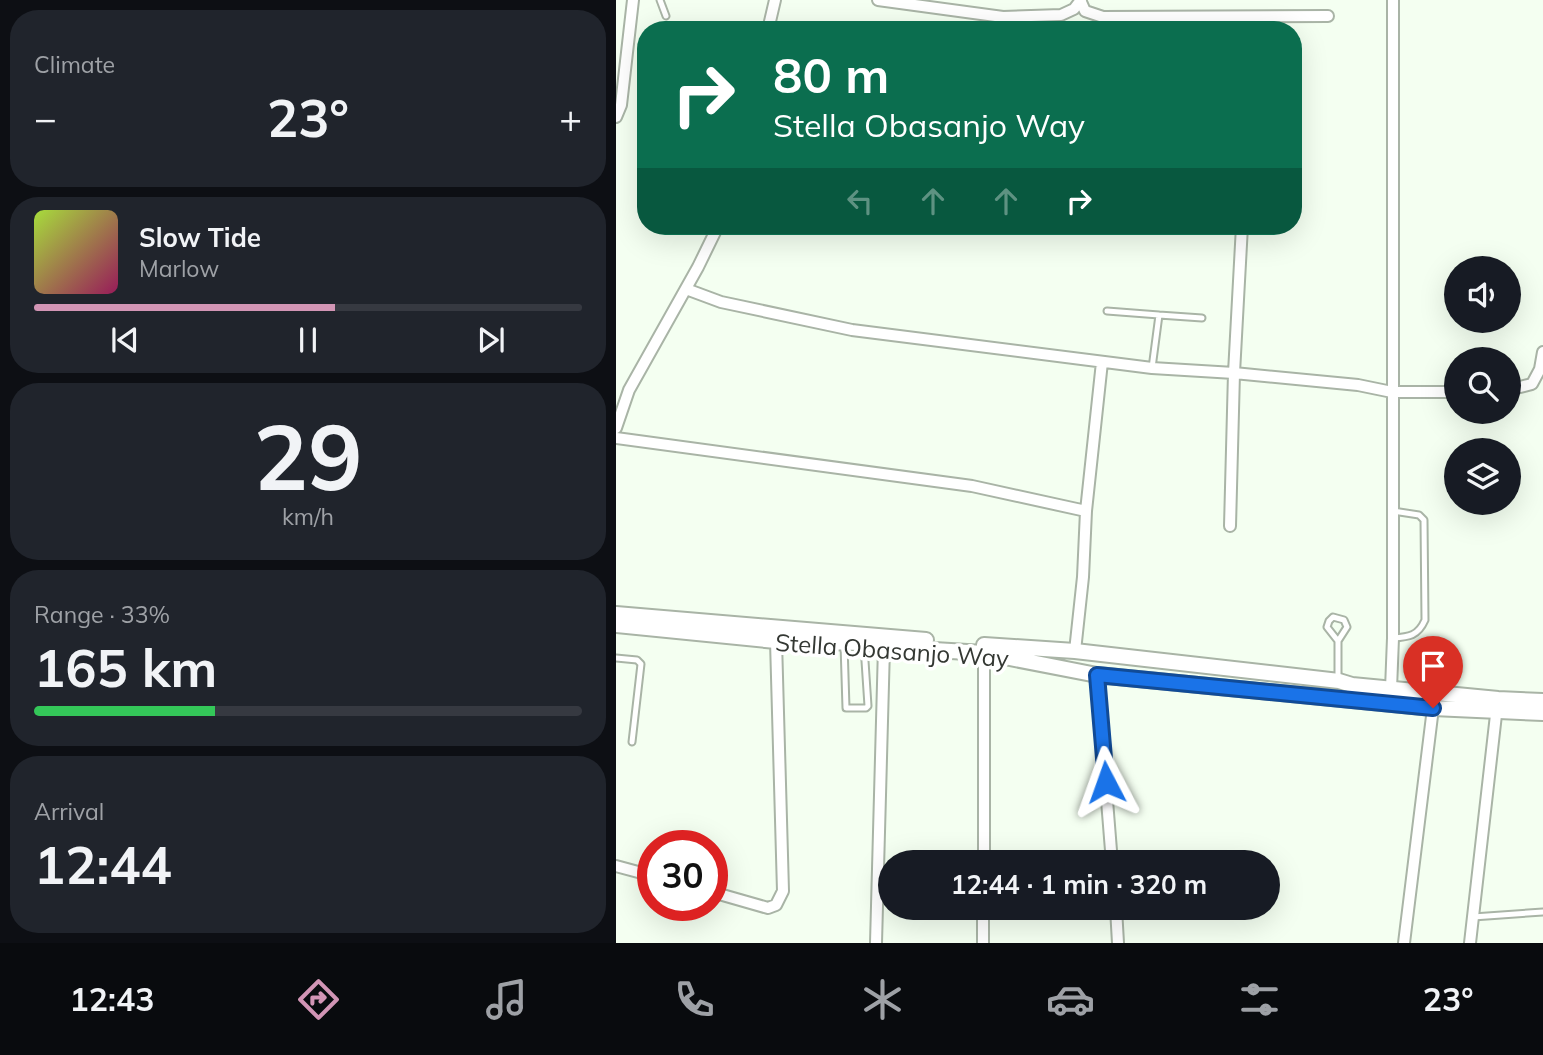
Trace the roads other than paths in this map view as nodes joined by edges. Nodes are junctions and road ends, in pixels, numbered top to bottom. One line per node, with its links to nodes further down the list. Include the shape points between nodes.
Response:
1 (634, 0): 10 (street)
2 (660, 0): 7 (lane)
3 (775, 0): 9 (street)
4 (878, 0): 6 (street, via 1003,17 1061,15)
5 (1393, 0): 22 (street)
6 (1081, 1): 8 (street, via 1084,11 1103,17)
7 (666, 16)
8 (1328, 16)
9 (770, 21)
10 (616, 117)
11 (713, 235): 13 (street)
12 (1242, 235): 20 (street)
13 (686, 289): 18 (street, via 721,302 852,330); 24 (street, via 629,390)
14 (1107, 312): 15 (lane)
15 (1159, 315): 16 (lane); 19 (lane)
16 (1202, 318)
17 (1543, 352): 21 (street, via 1532,384)
18 (1102, 362): 19 (street); 26 (street)
19 (1152, 368): 20 (street)
20 (1234, 373): 22 (street); 28 (street)
21 (1521, 387)
22 (1392, 392): 23 (street); 27 (street)
23 (1444, 392)
24 (616, 428)
25 (616, 438): 26 (street, via 972,486)
26 (1086, 511): 36 (street)
27 (1392, 511): 31 (street); 31 (lane, via 1424,520 1425,620 1412,636)
28 (1230, 526)
29 (616, 614): 32 (street)
30 (616, 625): 33 (street, Stella Obasanjo Way)
31 (1393, 638): 41 (street)
32 (855, 640): 33 (street, Stella Obasanjo Way); 35 (street, Stella Obasanjo Way); 36 (street); 44 (lane); 44 (lane, via 845,705)
33 (776, 641): 53 (street, via 783,891 776,905 768,908)
34 (1338, 641): 34 (lane, via 1327,627 1337,617 1347,627); 40 (lane)
35 (884, 647): 37 (street, Stella Obasanjo Way); 47 (street)
36 (1075, 651): 40 (street)
37 (985, 653): 39 (street, Stella Obasanjo Way); 49 (street)
38 (616, 658): 48 (lane, via 641,664)
39 (1097, 675): 45 (street, Stella Obasanjo Way); 50 (street)
40 (1339, 681): 41 (street)
41 (1391, 689): 43 (street)
42 (1543, 701): 43 (street)
43 (1497, 706): 45 (street, Stella Obasanjo Way); 46 (street, Stella Obasanjo Way); 55 (street)
44 (866, 708): 47 (lane)
45 (1433, 708): 61 (street)
46 (1543, 713)
47 (883, 716): 58 (street)
48 (632, 742)
49 (984, 850)
50 (1111, 850)
51 (616, 866): 52 (street)
52 (637, 872)
53 (728, 897)
54 (1543, 912): 55 (lane)
55 (1473, 917): 62 (street)
56 (984, 920): 59 (street)
57 (1117, 920): 60 (street)
58 (876, 943)
59 (983, 943)
60 (1118, 943)
61 (1405, 943)
62 (1470, 943)

